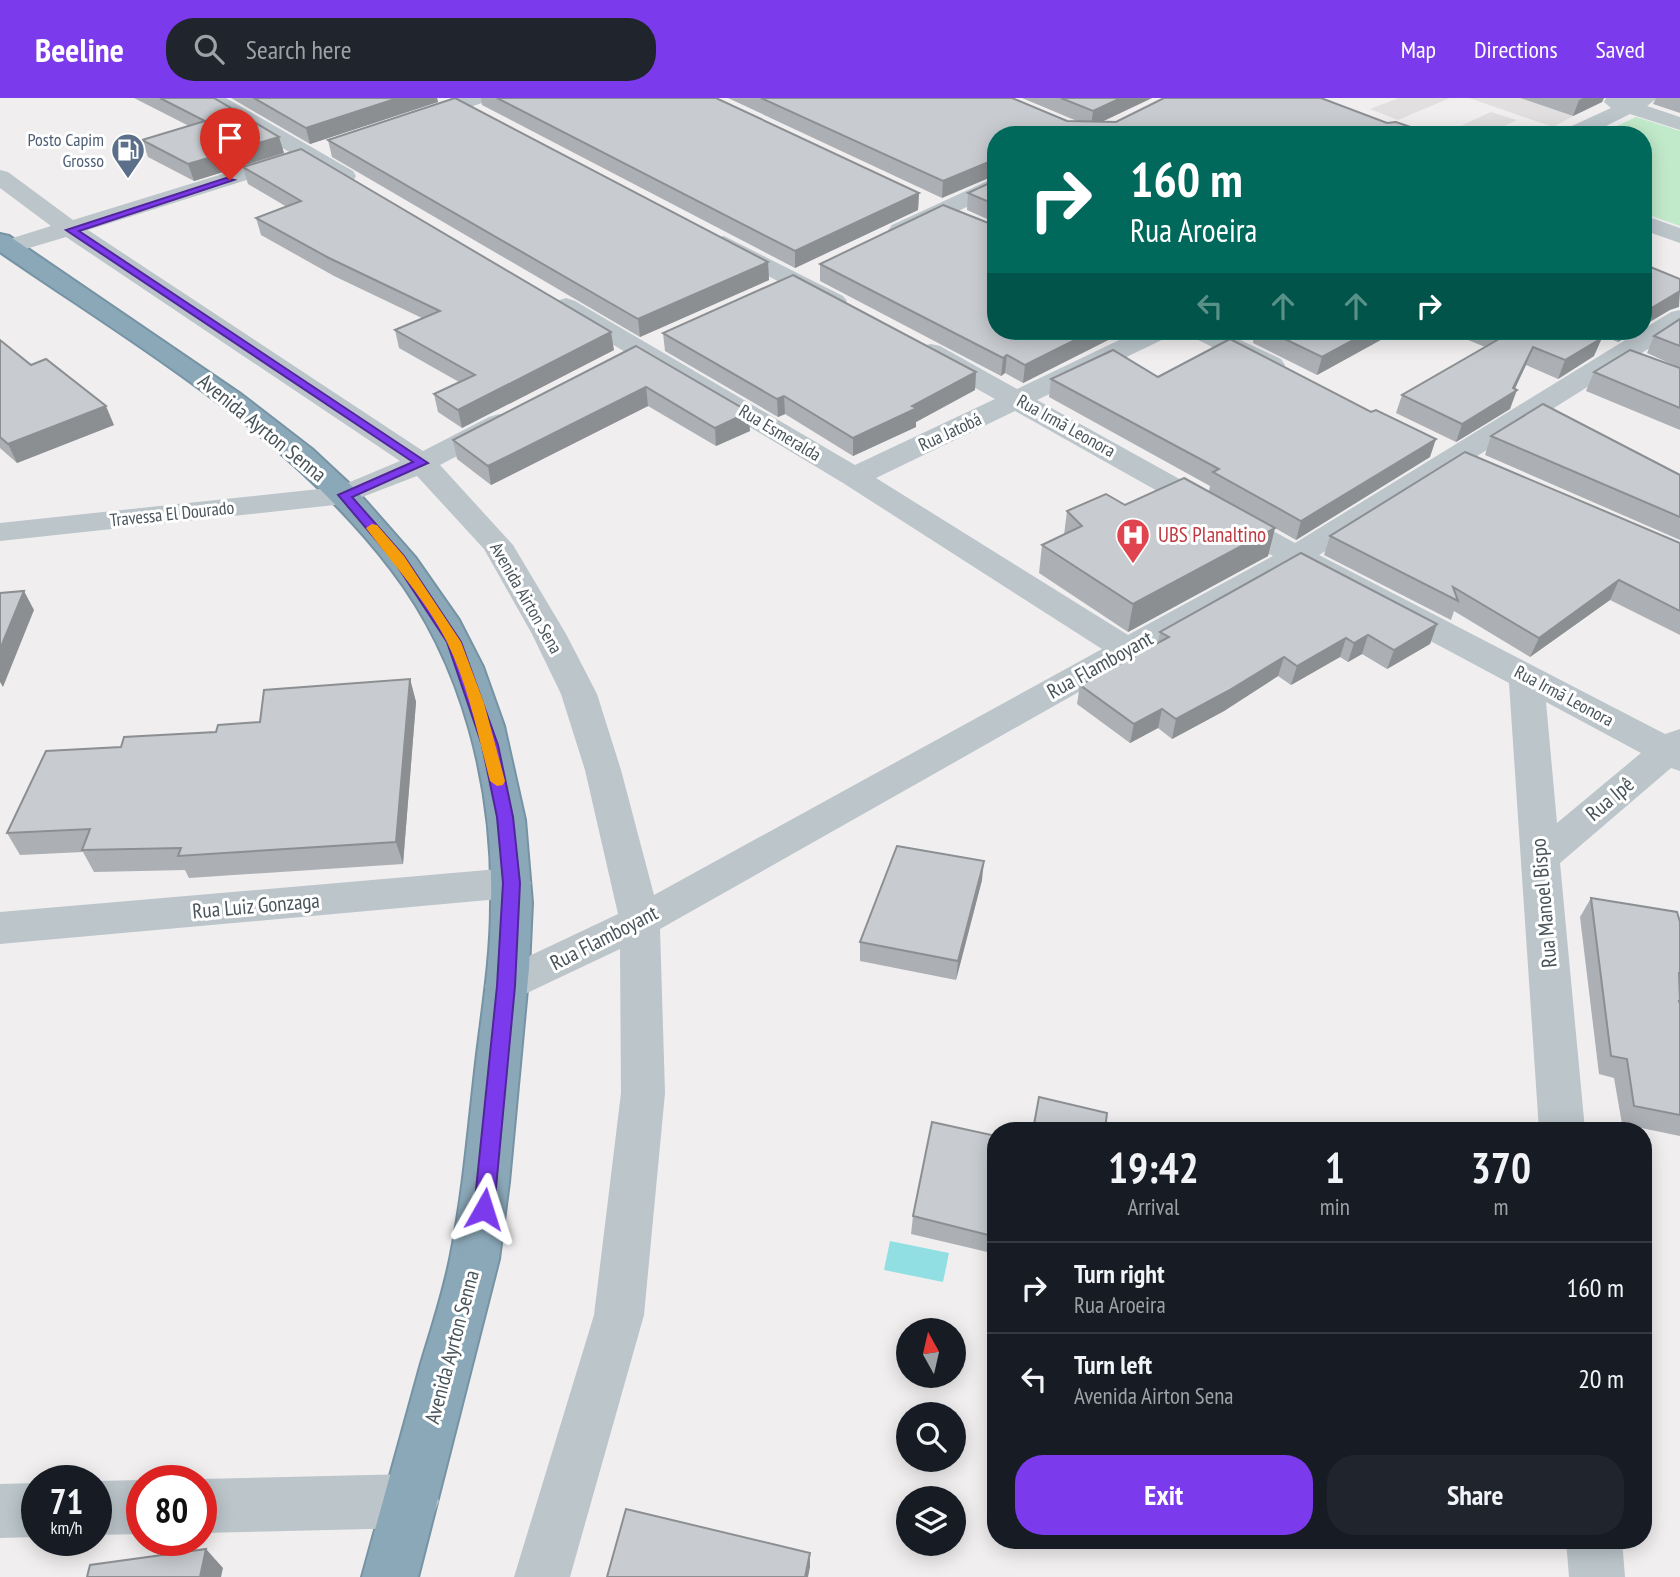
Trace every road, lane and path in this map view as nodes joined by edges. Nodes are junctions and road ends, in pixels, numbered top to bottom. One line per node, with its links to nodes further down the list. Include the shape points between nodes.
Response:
1 (211, 98): 9 (street)
2 (1602, 98): 4 (street)
3 (462, 100): 5 (street); 7 (street)
4 (1638, 102): 6 (street); 8 (street)
5 (495, 123)
6 (1680, 124)
7 (397, 125)
8 (1589, 126)
9 (322, 151): 11 (street); 16 (street)
10 (0, 177): 16 (street, Avenida Airton Sena)
11 (368, 190)
12 (987, 190): 14 (street)
13 (916, 198): 14 (street)
14 (952, 215): 19 (street)
15 (1652, 225): 18 (street)
16 (71, 230): 20 (street); 34 (street, Avenida Airton Sena)
17 (699, 230): 22 (street)
18 (1680, 236)
19 (881, 239)
20 (5, 244): 36 (highway, Avenida Ayrton Senna, via 216,388)
21 (545, 294): 28 (street, Rua Esmeralda)
22 (854, 312)
23 (1680, 318): 29 (street, Rua Flamboyant)
24 (901, 337): 32 (street, Rua Irmã Leonora)
25 (1141, 340): 32 (street, Rua Jatobá)
26 (1219, 340): 31 (street)
27 (1587, 341): 29 (street)
28 (651, 344): 30 (street); 35 (street, Rua Esmeralda)
29 (1633, 360): 38 (street, Rua Flamboyant, via 1459,457)
30 (615, 362)
31 (1299, 379)
32 (1019, 400): 35 (street, Rua Jatobá); 38 (street, Rua Irmã Leonora)
33 (519, 412): 34 (street, Travessa El Dourado)
34 (422, 463): 36 (street, Travessa El Dourado); 44 (street, Avenida Airton Sena, via 497,545 579,694)
35 (854, 477): 39 (street, Rua Esmeralda)
36 (344, 495): 37 (street, Travessa El Dourado); 43 (highway, Avenida Ayrton Senna, via 400,559 454,642 490,745)
37 (0, 532)
38 (1296, 556): 39 (street, Rua Flamboyant); 40 (street, Rua Irmã Leonora)
39 (1127, 650): 44 (street, Rua Flamboyant)
40 (1526, 676): 41 (street, Rua Irmã Leonora); 42 (street, Rua Manoel Bispo)
41 (1676, 750): 42 (street, Rua Ipê)
42 (1540, 858): 47 (street, Rua Manoel Bispo)
43 (512, 883): 45 (street, Rua Luiz Gonzaga); 46 (highway, Avenida Ayrton Senna)
44 (640, 921): 46 (street, Rua Flamboyant); 54 (street, Avenida Airton Sena, via 643,1093 619,1315)
45 (0, 928)
46 (506, 986): 48 (highway, Avenida Ayrton Senna, via 475,1259)
47 (1561, 1122)
48 (412, 1501): 49 (street); 53 (highway, Avenida Ayrton Senna)
49 (217, 1506)
50 (21, 1510): 51 (street)
51 (0, 1511)
52 (1595, 1549): 55 (street)
53 (390, 1577)
54 (542, 1577)
55 (1597, 1577)

